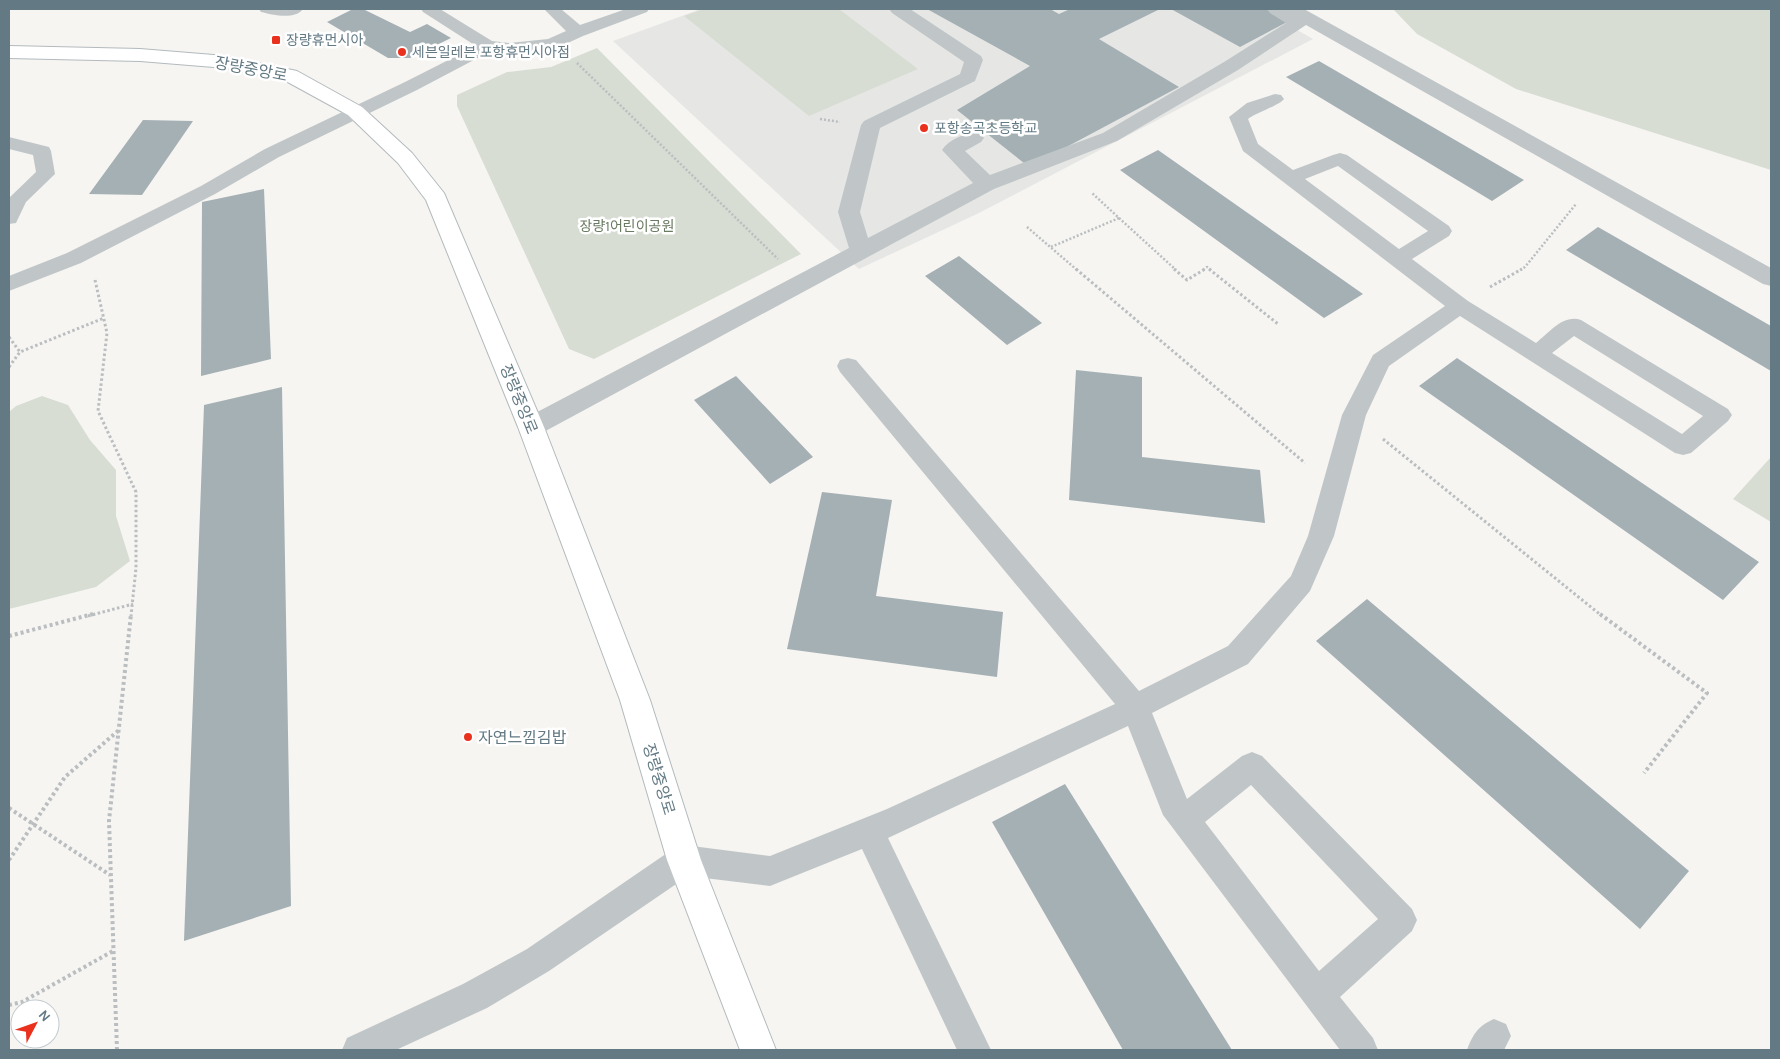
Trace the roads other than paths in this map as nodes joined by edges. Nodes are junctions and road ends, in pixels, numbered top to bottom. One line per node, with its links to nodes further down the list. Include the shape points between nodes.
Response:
1 (267, 9): 2 (lane)
2 (294, 9)
3 (428, 9): 10 (lane)
4 (552, 9): 9 (lane)
5 (641, 9): 9 (lane)
6 (898, 9): 19 (street, via 974,60 968,77 871,125 850,212)
7 (1276, 9): 17 (street, via 1298,23 1110,137)
8 (1291, 9): 21 (street)
9 (577, 32): 10 (lane, via 551,44 509,48)
10 (488, 46): 13 (lane)
11 (9, 52): 13 (street, 장량중앙로, via 140,55 226,62 290,75)
12 (1274, 98): 16 (lane, via 1253,106 1238,117 1250,147)
13 (355, 111): 22 (lane, via 88,251); 26 (street, 장량중앙로, via 405,158 436,198)
14 (974, 138): 17 (street, via 952,150)
15 (9, 143): 18 (lane, via 42,151 46,174 18,199)
16 (1291, 178): 20 (lane); 20 (lane, via 1340,159 1442,232)
17 (988, 184): 19 (street)
18 (9, 218)
19 (861, 251): 26 (street)
20 (1398, 259): 23 (lane)
21 (1771, 278)
22 (9, 284)
23 (1460, 306): 24 (lane); 27 (lane, via 1381,361 1354,415 1321,536 1301,583 1238,655)
24 (1537, 354): 24 (lane, via 1683,446 1720,415 1573,325)
25 (848, 366): 27 (lane)
26 (531, 427): 30 (street, 장량중앙로, via 635,700)
27 (1135, 707): 28 (lane, via 1173,805); 29 (lane)
28 (1185, 820): 31 (lane); 31 (lane, via 1252,766 1401,920)
29 (869, 830): 30 (lane, via 770,870); 34 (lane)
30 (684, 860): 32 (lane, via 530,964 475,996); 33 (street, 장량중앙로)
31 (1317, 995): 35 (lane)
32 (360, 1050)
33 (758, 1050)
34 (974, 1050)
35 (1361, 1050)

